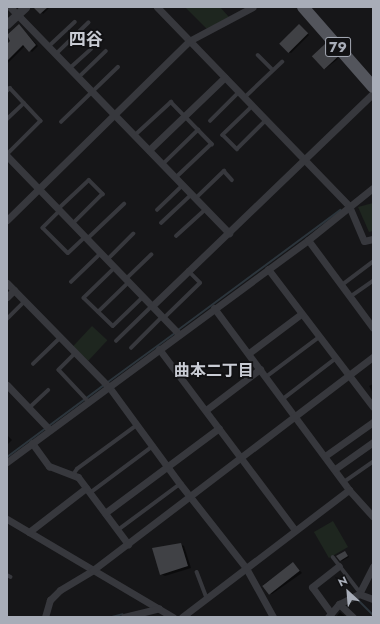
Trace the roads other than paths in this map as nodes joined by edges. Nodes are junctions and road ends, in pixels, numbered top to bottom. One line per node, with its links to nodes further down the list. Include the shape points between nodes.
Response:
1 (10, 7): 6 (street)
2 (25, 7): 6 (street)
3 (157, 7): 10 (street)
4 (253, 7): 10 (street)
5 (303, 7): 22 (main road, 79)
6 (17, 14): 9 (street); 11 (street)
7 (74, 22): 11 (lane)
8 (88, 23): 14 (lane)
9 (7, 24)
10 (189, 41): 20 (street); 29 (street)
11 (49, 46): 14 (street)
12 (91, 49): 18 (lane)
13 (106, 51): 21 (lane)
14 (56, 54): 18 (street)
15 (258, 55): 19 (lane)
16 (282, 62): 19 (lane)
17 (118, 67): 24 (lane)
18 (70, 68): 21 (street)
19 (272, 69): 26 (lane)
20 (225, 77): 26 (street); 30 (street)
21 (79, 78): 24 (street)
22 (373, 87)
23 (7, 91): 27 (lane, via 10,88)
24 (93, 92): 29 (street); 34 (lane)
25 (373, 93): 39 (street)
26 (243, 94): 28 (street); 33 (lane)
27 (24, 103): 31 (lane); 38 (lane, via 41,120)
28 (254, 105): 32 (street); 32 (lane, via 223,135 237,150)
29 (114, 114): 36 (street); 45 (street)
30 (185, 116): 35 (lane); 36 (lane, via 171,102); 37 (street)
31 (7, 119)
32 (267, 119): 39 (street)
33 (210, 120)
34 (61, 122)
35 (198, 130): 40 (lane); 41 (lane, via 212,144)
36 (135, 135): 37 (street)
37 (149, 150): 40 (street)
38 (7, 156): 45 (street)
39 (306, 159): 48 (street); 55 (street)
40 (163, 164): 41 (street)
41 (176, 178): 43 (street)
42 (232, 180): 46 (lane, via 224,171)
43 (183, 185): 46 (street); 51 (lane)
44 (373, 188): 48 (street)
45 (39, 189): 50 (street); 52 (street)
46 (194, 196): 49 (street); 53 (lane)
47 (124, 204): 58 (lane)
48 (349, 206): 59 (street, via 364,241); 60 (street)
49 (206, 209): 55 (street); 57 (lane)
50 (59, 210): 54 (street); 54 (lane, via 90,180 103,194); 58 (lane, via 43,228 68,253)
51 (157, 210)
52 (7, 220)
53 (161, 223)
54 (73, 224): 58 (street)
55 (229, 233): 67 (street)
56 (133, 234): 63 (lane)
57 (176, 236)
58 (86, 238): 61 (street)
59 (373, 239)
60 (308, 240): 66 (street); 72 (street)
61 (101, 253): 63 (street); 70 (lane)
62 (151, 255): 68 (lane)
63 (107, 260): 65 (street)
64 (373, 262): 72 (lane)
65 (115, 268): 68 (street); 80 (lane, via 84,298)
66 (268, 269): 79 (street); 81 (street)
67 (188, 271): 78 (street); 82 (lane, via 200,283)
68 (127, 281): 75 (street); 80 (lane)
69 (373, 281): 76 (lane)
70 (71, 282)
71 (7, 283): 73 (street)
72 (341, 285): 76 (street)
73 (14, 290): 74 (street); 77 (street)
74 (7, 297)
75 (143, 297): 78 (street); 80 (lane, via 113,326)
76 (350, 298): 84 (street)
77 (26, 301): 83 (lane); 86 (street)
78 (152, 306): 82 (street); 88 (lane)
79 (214, 308): 85 (street); 92 (street)
80 (98, 312)
81 (301, 314): 87 (street); 92 (street)
82 (163, 317): 85 (street); 89 (lane)
83 (7, 319)
84 (373, 328)
85 (179, 334): 90 (street)
86 (61, 337): 91 (street); 95 (lane)
87 (318, 338): 94 (street); 98 (lane)
88 (116, 341)
89 (131, 348)
90 (159, 349): 100 (street); 106 (street)
91 (76, 352): 100 (street); 103 (lane, via 59,370)
92 (249, 353): 96 (street)
93 (373, 357): 97 (street)
94 (335, 360): 97 (street); 102 (lane)
95 (32, 364)
96 (260, 369): 98 (street); 106 (street)
97 (348, 376): 104 (street); 107 (street)
98 (266, 377): 102 (street)
99 (7, 385): 105 (street)
100 (109, 387): 103 (street); 109 (street)
101 (48, 390): 105 (lane)
102 (283, 399): 107 (street)
103 (88, 401): 111 (street)
104 (373, 407)
105 (29, 408): 111 (street)
106 (206, 410): 110 (street)
107 (295, 417): 115 (street); 116 (street)
108 (373, 422): 115 (street)
109 (137, 425): 114 (street); 121 (lane, via 77,469)
110 (219, 428): 116 (street); 119 (street)
111 (50, 430): 113 (street)
112 (373, 442): 120 (street)
113 (32, 443): 117 (street); 121 (street, via 49,466)
114 (153, 446): 119 (street); 125 (lane)
115 (325, 456): 120 (street)
116 (241, 458): 126 (street); 131 (street)
117 (7, 462)
118 (373, 462): 122 (lane)
119 (167, 466): 123 (street); 127 (street)
120 (335, 469): 122 (street)
121 (73, 475): 125 (street)
122 (344, 482): 124 (street)
123 (180, 484): 126 (street); 130 (lane)
124 (349, 490): 128 (street); 131 (street)
125 (88, 491): 127 (street); 132 (street)
126 (190, 496): 133 (street); 137 (street)
127 (104, 513): 130 (street)
128 (373, 517)
129 (7, 519): 132 (street)
130 (117, 530): 133 (street)
131 (295, 530): 137 (street)
132 (29, 532): 138 (street)
133 (128, 544): 138 (street)
134 (333, 557): 135 (lane)
135 (339, 566): 142 (lane); 147 (street, via 312,587)
136 (373, 566): 142 (street)
137 (246, 568): 143 (street); 152 (street)
138 (93, 570): 146 (street); 148 (street, via 60,590 50,600)
139 (198, 572): 143 (lane)
140 (7, 575): 141 (lane)
141 (11, 577)
142 (360, 593): 144 (street); 145 (street)
143 (206, 598): 151 (street)
144 (373, 599)
145 (339, 604): 147 (street); 153 (street)
146 (158, 608): 149 (street); 150 (street)
147 (329, 615)
148 (45, 617)
149 (124, 617)
150 (173, 617)
151 (182, 617)
152 (273, 617)
153 (353, 617)

